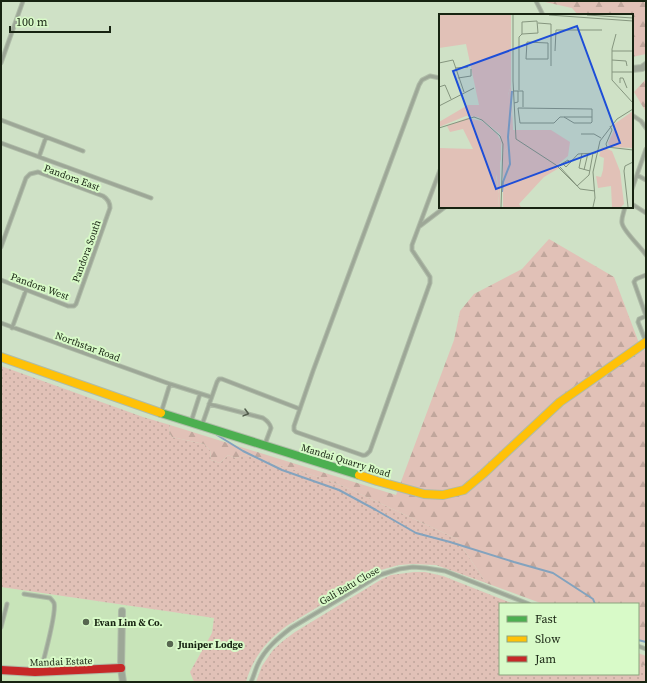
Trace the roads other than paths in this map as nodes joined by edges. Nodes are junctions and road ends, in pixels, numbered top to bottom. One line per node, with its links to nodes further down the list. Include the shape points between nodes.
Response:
1 (23, 1): 4 (lane)
2 (536, 1): 3 (lane)
3 (542, 14)
4 (1, 63)
5 (646, 65): 6 (street)
6 (633, 70)
7 (439, 78): 41 (lane, via 430,76 419,85)
8 (633, 116): 10 (lane)
9 (1, 120): 11 (lane)
10 (646, 128)
11 (46, 137): 14 (lane); 15 (lane)
12 (1, 143): 15 (lane)
13 (646, 149): 17 (lane)
14 (83, 151)
15 (39, 157): 20 (lane)
16 (439, 173): 26 (lane)
17 (637, 175): 18 (lane); 19 (lane)
18 (646, 180)
19 (633, 186)
20 (151, 198)
21 (108, 200): 27 (lane, Pandora East, via 38,172 30,174 26,178); 32 (lane, Pandora South, via 110,208)
22 (633, 205): 25 (lane)
23 (444, 208): 26 (lane)
24 (626, 208): 28 (lane, via 622,224)
25 (646, 213)
26 (420, 226): 41 (lane, via 412,250 430,282 367,454 365,456 296,432 294,426)
27 (1, 247)
28 (646, 255)
29 (646, 275): 35 (lane, via 634,282 646,316 638,322)
30 (1, 280): 31 (lane, Pandora West)
31 (26, 290): 32 (lane, Pandora West); 34 (lane)
32 (74, 306)
33 (1, 323): 34 (lane, Northstar Road)
34 (12, 328): 37 (lane, Northstar Road)
35 (646, 342): 45 (street, Mandai Quarry Road, via 560,402 464,490 443,495 424,494)
36 (1, 357): 42 (street, Mandai Quarry Road)
37 (170, 384): 38 (lane, Northstar Road); 42 (lane)
38 (200, 394): 39 (lane, Northstar Road); 43 (lane)
39 (211, 397): 40 (lane); 41 (lane, via 217,382 222,379)
40 (209, 404): 44 (lane); 45 (lane, one-way to 45, via 266,420 271,428)
41 (300, 409)
42 (161, 413): 43 (street, Mandai Quarry Road)
43 (191, 422): 44 (street, Mandai Quarry Road)
44 (202, 426): 45 (street, Mandai Quarry Road)
45 (264, 446)
46 (24, 594): 53 (lane, via 50,598 54,604 53,622)
47 (526, 603): 55 (lane, Gali Batu Close, via 445,572 413,567 399,569 380,575 280,636 269,647)
48 (7, 604): 50 (lane)
49 (122, 611): 51 (street)
50 (1, 627)
51 (121, 668): 53 (street, Mandai Estate); 54 (street)
52 (1, 670): 53 (street, Mandai Estate)
53 (41, 672)
54 (124, 682)
55 (251, 682)

